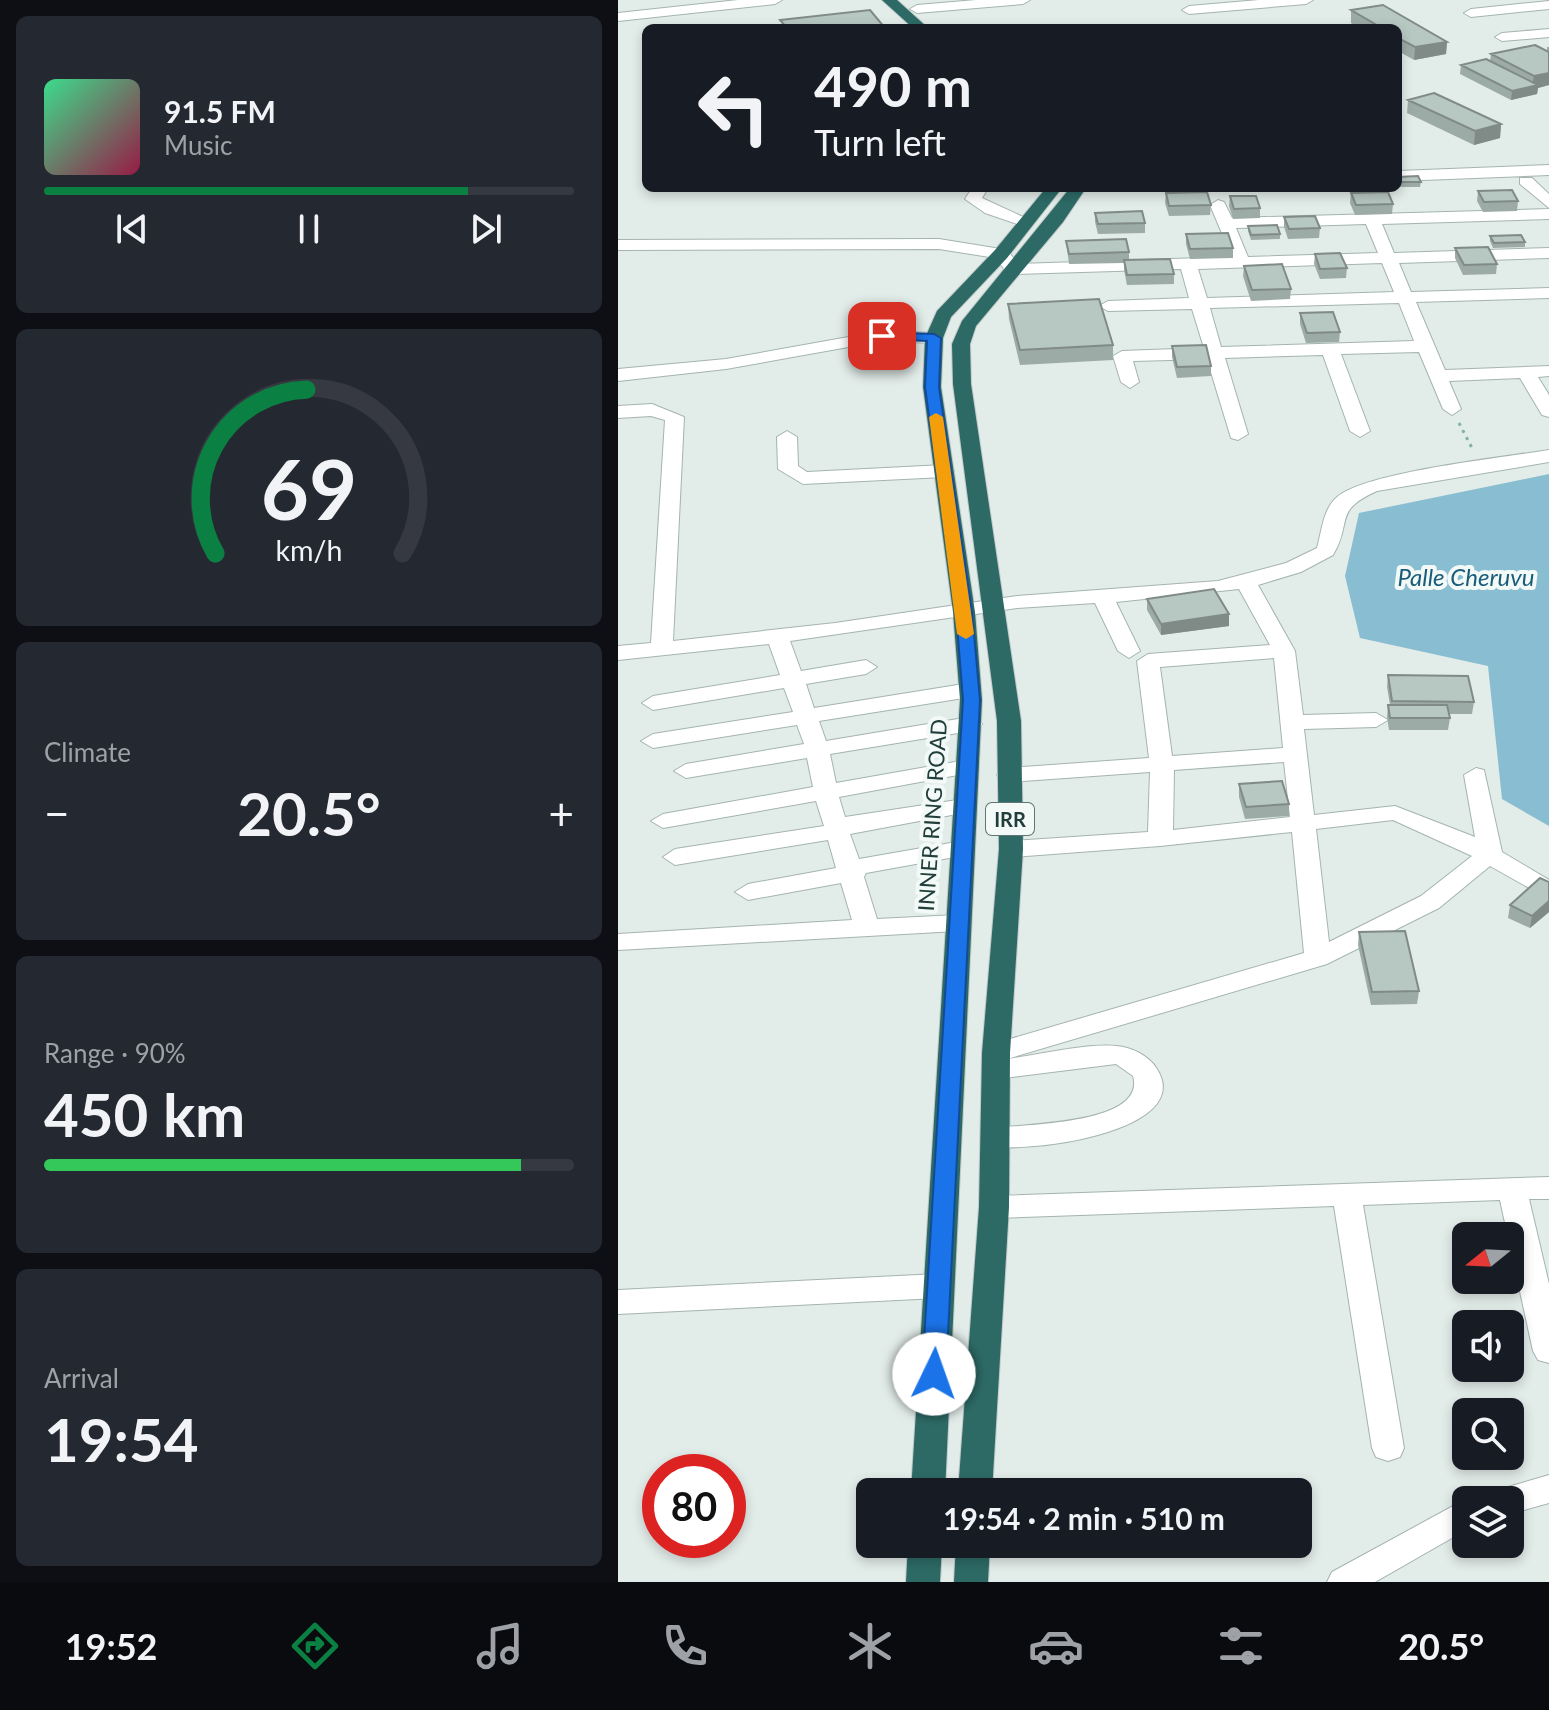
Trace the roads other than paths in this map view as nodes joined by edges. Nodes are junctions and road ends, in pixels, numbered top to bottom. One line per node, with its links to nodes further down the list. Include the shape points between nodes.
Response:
1 (775, 0): 9 (street)
2 (889, 0): 10 (highway)
3 (1023, 0): 5 (street)
4 (1306, 0): 7 (street)
5 (914, 5): 11 (highway)
6 (1549, 5): 8 (street)
7 (1189, 10)
8 (1471, 13)
9 (618, 17)
10 (916, 24)
11 (935, 24)
12 (1549, 33): 13 (street)
13 (1502, 37)
14 (1549, 170): 20 (street)
15 (1402, 178): 20 (street)
16 (1526, 181): 21 (street)
17 (977, 192): 25 (street, via 973,199 979,205)
18 (1051, 192): 25 (highway, INNER RING ROAD / IRR)
19 (1075, 192): 30 (highway, INNER RING ROAD / IRR, via 1057,219)
20 (1443, 196): 23 (street); 24 (street)
21 (1549, 203)
22 (1218, 205): 26 (street)
23 (1549, 214)
24 (1372, 219): 26 (street); 29 (street)
25 (1026, 222): 30 (highway, INNER RING ROAD / IRR)
26 (1225, 223): 31 (street)
27 (618, 245): 30 (street, via 939,244)
28 (1549, 253): 29 (street)
29 (1389, 257): 31 (street); 34 (street)
30 (1007, 262): 32 (street); 37 (highway, INNER RING ROAD / IRR, via 943,315); 56 (highway, INNER RING ROAD / IRR, via 961,344 962,384)
31 (1242, 262): 32 (street)
32 (1188, 264): 35 (street)
33 (1549, 293): 34 (street)
34 (1406, 299): 35 (street); 38 (street)
35 (1198, 305): 36 (street); 40 (street)
36 (1108, 306)
37 (934, 338): 43 (street, via 882,336 726,364); 53 (highway, INNER RING ROAD / IRR, via 932,387)
38 (1426, 346): 39 (street); 44 (street)
39 (1330, 348): 40 (street); 49 (street)
40 (1213, 352): 45 (street, via 1122,356); 50 (street)
41 (1549, 371): 42 (street)
42 (1526, 372): 44 (street); 47 (street)
43 (618, 375)
44 (1439, 376): 46 (street)
45 (1130, 382)
46 (1452, 409)
47 (1549, 411)
48 (618, 412): 59 (street, via 652,410 675,417)
49 (1360, 431)
50 (1238, 434)
51 (787, 437): 53 (street, via 788,469 803,478)
52 (1549, 456): 54 (street, via 1353,493 1337,505 1326,551 1303,565)
53 (944, 471): 57 (highway, INNER RING ROAD / IRR)
54 (1245, 580): 55 (street); 61 (street)
55 (1103, 597): 56 (street); 60 (street)
56 (994, 605): 57 (street); 77 (highway, INNER RING ROAD / IRR, via 1009,721)
57 (964, 612): 58 (street); 65 (highway, INNER RING ROAD / IRR)
58 (778, 637): 59 (street); 64 (street)
59 (662, 649): 62 (street)
60 (1129, 651)
61 (1284, 651): 69 (street); 74 (street, via 1148,661)
62 (618, 653)
63 (866, 667): 64 (street)
64 (791, 682): 66 (street); 67 (street)
65 (970, 690): 67 (street); 70 (highway, INNER RING ROAD / IRR)
66 (653, 703)
67 (803, 716): 71 (street); 72 (street)
68 (1376, 720): 69 (street)
69 (1292, 722): 73 (street)
70 (970, 724): 72 (street); 75 (highway, INNER RING ROAD / IRR)
71 (653, 741)
72 (818, 752): 76 (street); 79 (street)
73 (1296, 754): 74 (street); 82 (street)
74 (1162, 766): 77 (street); 84 (street)
75 (966, 767): 79 (street); 80 (highway, INNER RING ROAD / IRR)
76 (686, 771)
77 (1009, 775): 86 (highway, INNER RING ROAD / IRR)
78 (1476, 775): 87 (street)
79 (826, 794): 81 (street); 83 (street)
80 (964, 806): 83 (street); 85 (highway, INNER RING ROAD / IRR)
81 (663, 821)
82 (1303, 824): 84 (street); 87 (street, via 1395,813); 95 (street)
83 (839, 829): 88 (street); 89 (street)
84 (1160, 839): 86 (street)
85 (962, 849): 89 (street); 92 (highway, INNER RING ROAD / IRR)
86 (1011, 849): 96 (highway, INNER RING ROAD / IRR)
87 (1490, 854): 90 (street); 95 (street, via 1430,902)
88 (675, 857)
89 (853, 870): 91 (street); 93 (street)
90 (1549, 891)
91 (748, 892)
92 (957, 923): 93 (street); 102 (highway, INNER RING ROAD / IRR)
93 (867, 927): 94 (street)
94 (618, 942)
95 (1318, 958): 96 (street)
96 (996, 1062): 97 (highway, INNER RING ROAD / IRR); 97 (street, via 1133,1058 1148,1076 1149,1092 1125,1117)
97 (995, 1138): 101 (highway, INNER RING ROAD / IRR)
98 (1549, 1188): 99 (street)
99 (1512, 1189): 100 (street); 104 (street)
100 (1347, 1195): 101 (street); 105 (street)
101 (994, 1207): 107 (highway, INNER RING ROAD / IRR)
102 (938, 1286): 103 (street); 106 (highway, INNER RING ROAD / IRR)
103 (618, 1302)
104 (1549, 1351)
105 (1388, 1448)
106 (929, 1478)
107 (976, 1478)
108 (1549, 1489): 109 (street)
109 (1524, 1496)
110 (1452, 1521): 115 (street)
111 (924, 1558): 113 (highway)
112 (972, 1558): 114 (highway)
113 (923, 1582)
114 (971, 1582)
115 (1344, 1582)

